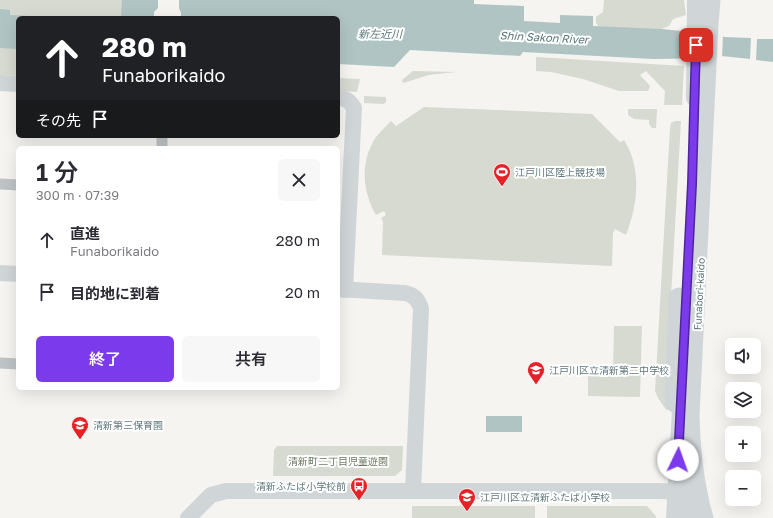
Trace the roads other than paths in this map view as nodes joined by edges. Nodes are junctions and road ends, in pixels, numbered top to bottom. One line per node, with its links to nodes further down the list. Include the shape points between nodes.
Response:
1 (711, 0): 2 (main road); 18 (highway, via 689,416 690,448)
2 (700, 10): 14 (main road, Funabori-kaido, via 702,70 692,184); 17 (highway, via 694,30 676,369 676,444)
3 (0, 83): 4 (street)
4 (16, 84)
5 (340, 98): 10 (street, via 351,102 354,108)
6 (0, 184): 7 (street)
7 (16, 185)
8 (0, 273): 9 (street)
9 (16, 274)
10 (341, 290): 13 (street, via 405,292 412,295 420,304)
11 (0, 363): 12 (street)
12 (16, 364)
13 (413, 490): 14 (street); 15 (street, via 226,491 211,495)
14 (683, 492): 16 (main road, Funabori-kaido); 17 (main road, Funabori-kaido)
15 (188, 518)
16 (675, 518)
17 (689, 518)
18 (703, 518)

